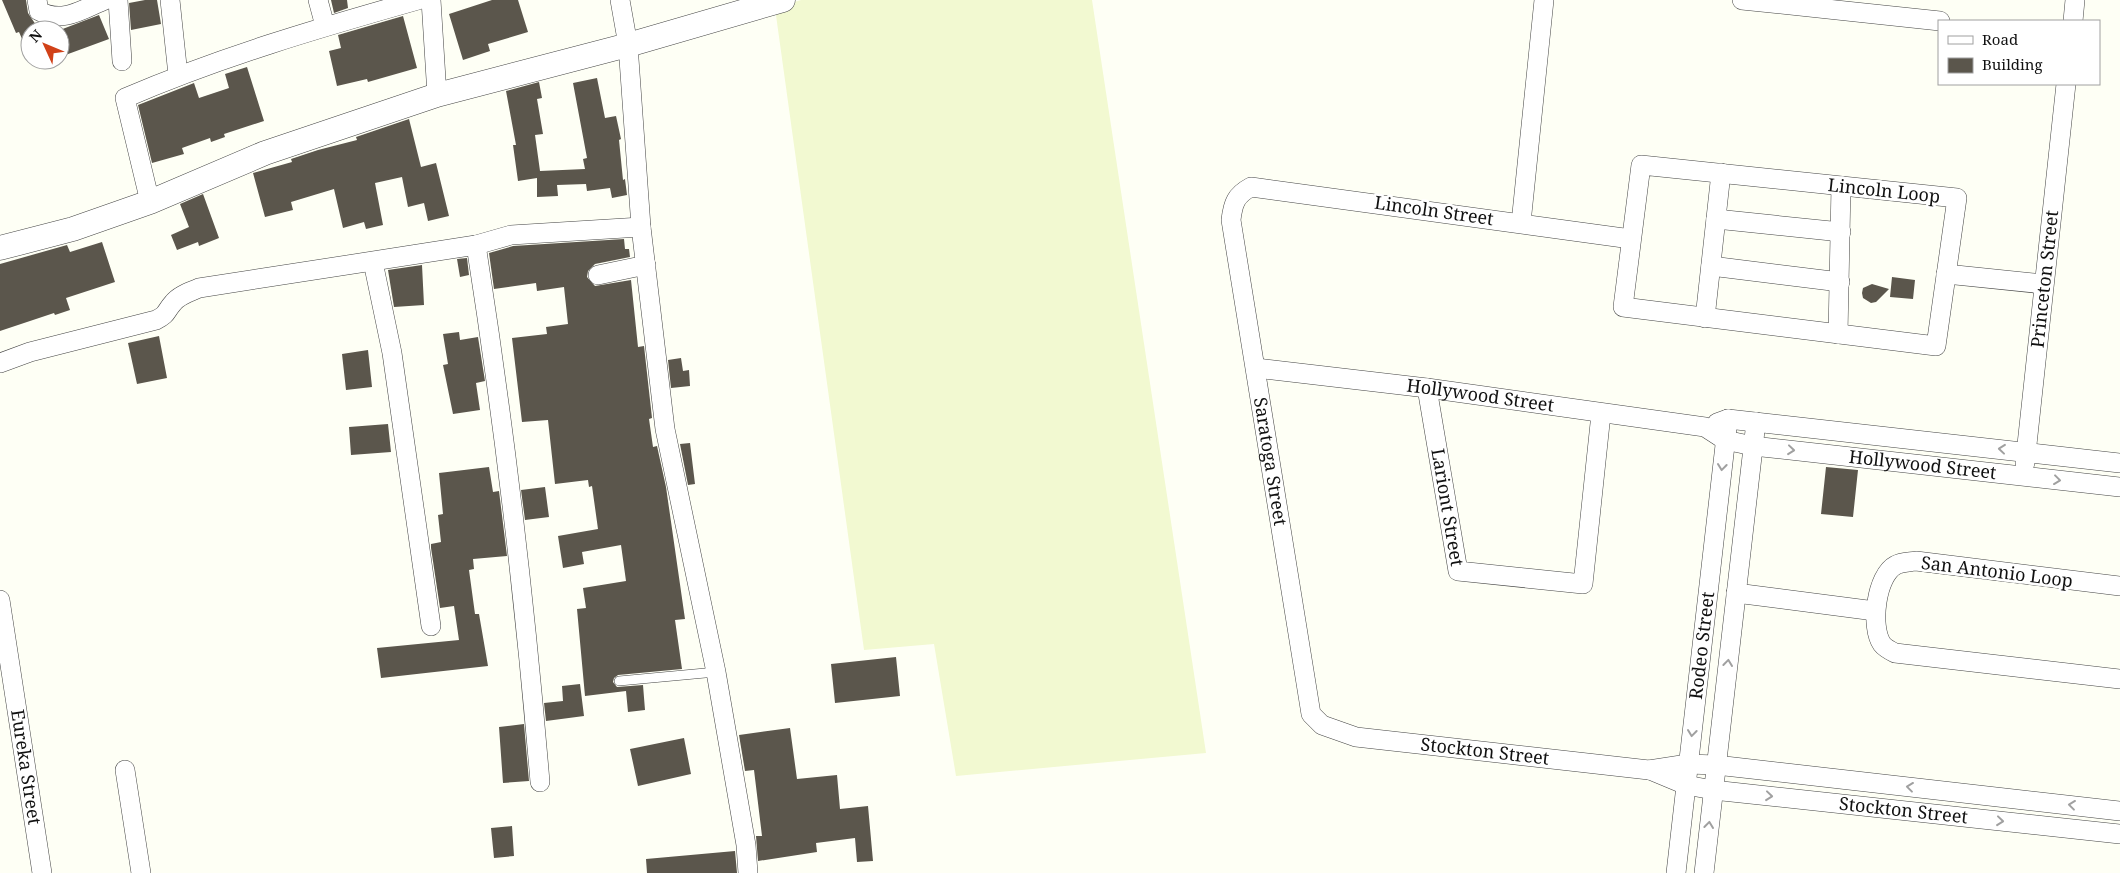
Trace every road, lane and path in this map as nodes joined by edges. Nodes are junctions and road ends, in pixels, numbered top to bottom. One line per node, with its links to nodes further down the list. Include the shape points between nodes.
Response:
1 (37, 0): 2 (street, via 39,11 50,17 63,17)
2 (105, 0)
3 (118, 0): 17 (street)
4 (170, 0): 18 (street)
5 (318, 0): 15 (street)
6 (418, 0): 15 (street)
7 (431, 0): 20 (street)
8 (620, 0): 16 (street)
9 (783, 0): 16 (street)
10 (1544, 0): 26 (street)
11 (1742, 0): 14 (street)
12 (2075, 0): 13 (street)
13 (2073, 20)
14 (1938, 21)
15 (325, 26): 18 (street)
16 (628, 45): 20 (street); 27 (street)
17 (122, 62)
18 (178, 75): 24 (street, via 125,98)
19 (2066, 85): 38 (street, Princeton Street)
20 (437, 95): 24 (street, via 265,153)
21 (1721, 173): 22 (street, Lincoln Loop); 25 (street); 29 (street, Lincoln Loop, via 1641,165)
22 (1842, 186): 28 (street); 35 (street, Lincoln Loop, via 1957,198)
23 (1239, 194): 26 (street, Lincoln Street, via 1250,186); 42 (street, Saratoga Street, via 1232,205 1231,220)
24 (150, 202): 31 (street, via 73,229)
25 (1716, 219): 28 (street); 34 (street)
26 (1521, 222): 29 (street, Lincoln Street)
27 (641, 227): 30 (street, via 511,235); 33 (street)
28 (1841, 232): 37 (street)
29 (1631, 240): 39 (street, Lincoln Loop, via 1623,307)
30 (476, 244): 32 (street); 67 (street, via 502,415)
31 (0, 248)
32 (373, 262): 41 (street, via 198,288 180,296 166,315 156,320 30,352); 58 (street, via 392,353)
33 (646, 265): 36 (street); 59 (street, via 664,429)
34 (1711, 266): 37 (street); 39 (street)
35 (1946, 274): 38 (street); 40 (street, Lincoln Loop, via 1936,346)
36 (598, 275)
37 (1840, 282): 40 (street)
38 (2043, 284): 50 (street, Princeton Street)
39 (1705, 318): 40 (street, Lincoln Loop)
40 (1838, 334)
41 (0, 363)
42 (1256, 368): 43 (street, Hollywood Street); 62 (street, Saratoga Street, via 1306,696 1310,714)
43 (1428, 388): 44 (street, Hollywood Street); 44 (street, Lariont Street, via 1458,571 1583,584)
44 (1601, 414): 47 (street, Hollywood Street)
45 (1728, 419): 46 (street, Hollywood Street); 47 (street); 48 (street, Rodeo Street)
46 (1756, 422): 49 (street, Rodeo Street); 50 (street, Hollywood Street, one-way to 46)
47 (1705, 427): 48 (street)
48 (1725, 440): 49 (street, Hollywood Street); 63 (street, Rodeo Street, one-way to 63)
49 (1753, 446): 52 (street, Hollywood Street, one-way to 52); 55 (street, Rodeo Street)
50 (2027, 452): 51 (street, Hollywood Street); 52 (street, Princeton Street)
51 (2120, 463)
52 (2024, 475): 53 (street, Hollywood Street, one-way to 53)
53 (2120, 487)
54 (2120, 586): 57 (street, San Antonio Loop, via 1916,562 1896,564 1886,574)
55 (1736, 593): 57 (street); 64 (street, Rodeo Street, one-way to 55)
56 (0, 600): 72 (street, Eureka Street)
57 (1875, 611): 60 (street, San Antonio Loop, via 1882,645 1895,653)
58 (431, 626)
59 (716, 672): 61 (lane); 74 (street)
60 (2120, 679)
61 (619, 681)
62 (1322, 725): 66 (street, Stockton Street, via 1356,737)
63 (1688, 764): 64 (street, Stockton Street); 66 (street, Stockton Street); 68 (street, Rodeo Street)
64 (1716, 765): 69 (street, Rodeo Street); 70 (street, Stockton Street, one-way to 64)
65 (125, 770): 73 (street)
66 (1649, 770): 68 (street, Stockton Street)
67 (540, 782)
68 (1686, 785): 69 (street, Stockton Street); 75 (street, Rodeo Street)
69 (1713, 790): 71 (street, Stockton Street, one-way to 71); 76 (street, Rodeo Street, one-way to 69)
70 (2120, 811)
71 (2120, 834)
72 (42, 873)
73 (141, 873)
74 (748, 873)
75 (1676, 873)
76 (1704, 873)

